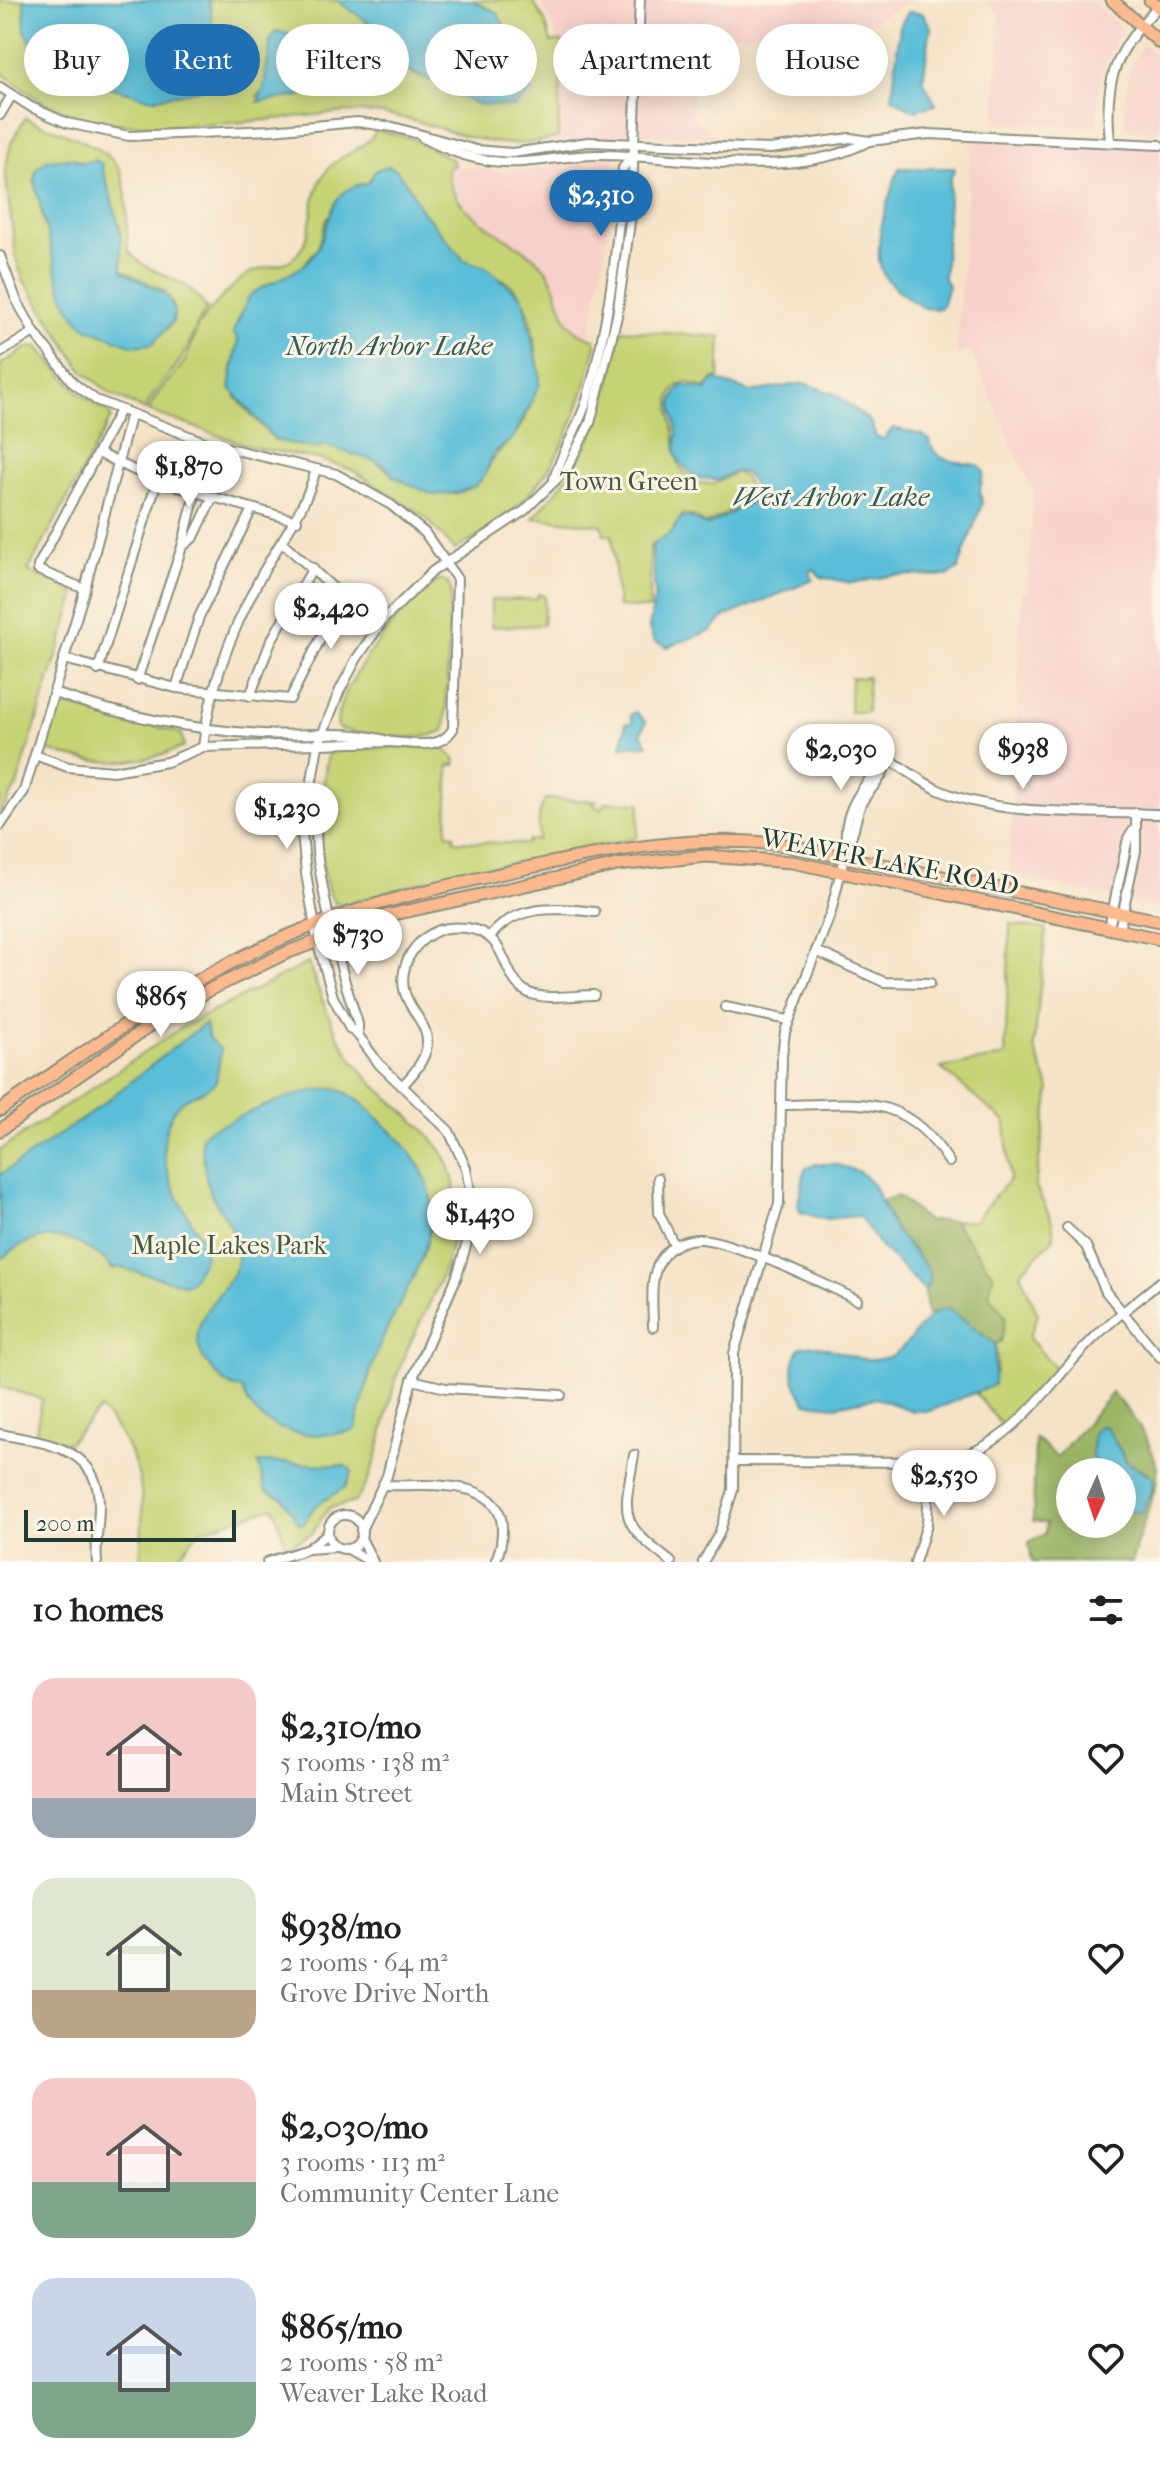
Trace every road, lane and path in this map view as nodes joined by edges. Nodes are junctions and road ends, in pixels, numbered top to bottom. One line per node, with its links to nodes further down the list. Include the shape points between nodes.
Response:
1 (640, 0): 12 (street)
2 (1112, 0): 4 (main road)
3 (1157, 5): 4 (street)
4 (1141, 24): 5 (main road); 10 (street, via 1123,46 1115,67)
5 (1160, 43)
6 (0, 87): 7 (street)
7 (12, 95): 8 (street); 9 (street, via 67,123 129,136 347,122)
8 (0, 115)
9 (413, 133): 12 (street, via 502,153 588,142); 14 (street, via 461,156 493,162 541,162 575,155)
10 (1110, 140): 11 (street, via 963,134); 13 (street)
11 (870, 141): 12 (street, via 850,138 742,150); 14 (street, via 853,150 770,162)
12 (632, 145): 14 (street)
13 (1160, 145)
14 (631, 157): 30 (street, via 623,168 596,367 554,481 511,521)
15 (0, 256): 16 (street)
16 (34, 332): 17 (street); 18 (street, via 73,383)
17 (0, 353)
18 (119, 412): 19 (street); 20 (street)
19 (130, 417): 21 (street); 22 (street, via 247,456)
20 (98, 453): 21 (street); 32 (street, via 38,566)
21 (118, 464): 23 (street); 32 (street)
22 (316, 469): 27 (street); 30 (street, via 360,485 391,505 425,533)
23 (157, 481): 24 (street); 34 (street)
24 (195, 494): 25 (street); 29 (street)
25 (212, 499): 26 (street); 29 (street, via 194,537)
26 (252, 509): 27 (street); 36 (street, via 199,617)
27 (297, 521): 28 (street)
28 (283, 543): 31 (street); 38 (street, via 237,627)
29 (182, 547): 35 (street)
30 (446, 563): 41 (street, via 409,591 372,634); 42 (street, via 457,588 449,734 435,744)
31 (313, 568): 39 (street, via 271,641); 39 (street, via 339,590 341,601 290,699)
32 (85, 589): 33 (street)
33 (64, 659): 34 (street); 37 (street)
34 (98, 670): 35 (street)
35 (137, 680): 36 (street)
36 (176, 688): 38 (street)
37 (54, 693): 40 (street, via 144,719); 45 (street)
38 (213, 693): 39 (street); 40 (street)
39 (250, 696)
40 (205, 729): 41 (street); 44 (street)
41 (322, 735): 42 (street); 43 (street)
42 (391, 742): 43 (street)
43 (318, 745): 44 (street); 46 (street)
44 (203, 747): 45 (street, via 167,762 113,771 68,767)
45 (35, 755): 49 (street, via 24,791)
46 (311, 786): 54 (street); 56 (street, via 302,798 301,824)
47 (1136, 813): 48 (street); 50 (street, via 966,799 887,761 862,803); 53 (street, via 1136,851)
48 (1160, 814)
49 (0, 826)
50 (845, 850): 51 (street); 53 (main road, WEAVER LAKE ROAD); 54 (main road, WEAVER LAKE ROAD, via 747,841 655,844 415,893)
51 (841, 871): 57 (main road, WEAVER LAKE ROAD); 58 (main road, WEAVER LAKE ROAD, via 743,856 660,859 429,905); 62 (street)
52 (595, 912): 59 (street, via 522,913 503,921)
53 (1117, 913): 55 (main road, WEAVER LAKE ROAD); 57 (street)
54 (329, 920): 56 (main road, WEAVER LAKE ROAD); 58 (street)
55 (1160, 921)
56 (315, 925): 61 (street); 70 (main road, WEAVER LAKE ROAD, via 185,986)
57 (1114, 929): 60 (main road, WEAVER LAKE ROAD)
58 (332, 935): 61 (main road, WEAVER LAKE ROAD); 67 (street)
59 (490, 937): 64 (street, via 527,991); 68 (street, via 474,929 445,928 423,939 408,960 404,986 425,1027 428,1053)
60 (1160, 939)
61 (317, 940): 67 (street, via 341,1016); 71 (main road, WEAVER LAKE ROAD, via 250,969 158,1020)
62 (816, 951): 63 (street, via 884,982); 66 (street)
63 (930, 983)
64 (594, 995)
65 (725, 1007): 66 (street)
66 (788, 1020): 69 (street)
67 (358, 1035): 68 (street)
68 (402, 1086): 82 (street, via 449,1131 462,1155 471,1196 460,1267)
69 (781, 1105): 72 (street, via 856,1104 893,1110 927,1130); 76 (street, via 779,1204)
70 (0, 1110)
71 (0, 1130)
72 (949, 1162)
73 (658, 1178): 75 (street, via 659,1213)
74 (1067, 1228): 79 (street, via 1086,1246 1099,1281)
75 (674, 1245): 76 (street, via 703,1239); 80 (street, via 655,1274)
76 (763, 1260): 78 (street); 86 (street, via 734,1353)
77 (1160, 1282): 79 (street)
78 (857, 1300)
79 (1123, 1313): 81 (street); 87 (street, via 1001,1438 964,1458)
80 (653, 1327)
81 (1160, 1357)
82 (412, 1380): 83 (street, via 446,1388); 88 (street)
83 (561, 1395)
84 (0, 1434): 96 (street, via 70,1450 92,1470 98,1488)
85 (634, 1455): 100 (street, via 627,1518 639,1537)
86 (736, 1461): 87 (street); 101 (street, via 727,1513)
87 (930, 1462): 102 (street, via 927,1524)
88 (383, 1485): 89 (street); 99 (street, via 470,1490 489,1497 502,1524)
89 (373, 1504): 90 (street); 92 (street)
90 (349, 1516): 91 (street, via 334,1519); 92 (street, via 356,1519)
91 (328, 1533): 93 (street); 94 (street)
92 (361, 1534): 95 (street); 98 (street)
93 (336, 1547): 94 (street); 95 (street)
94 (308, 1549): 97 (street)
95 (348, 1549): 98 (street)
96 (97, 1562)
97 (267, 1562)
98 (372, 1562)
99 (495, 1562)
100 (671, 1562)
101 (703, 1562)
102 (915, 1562)

